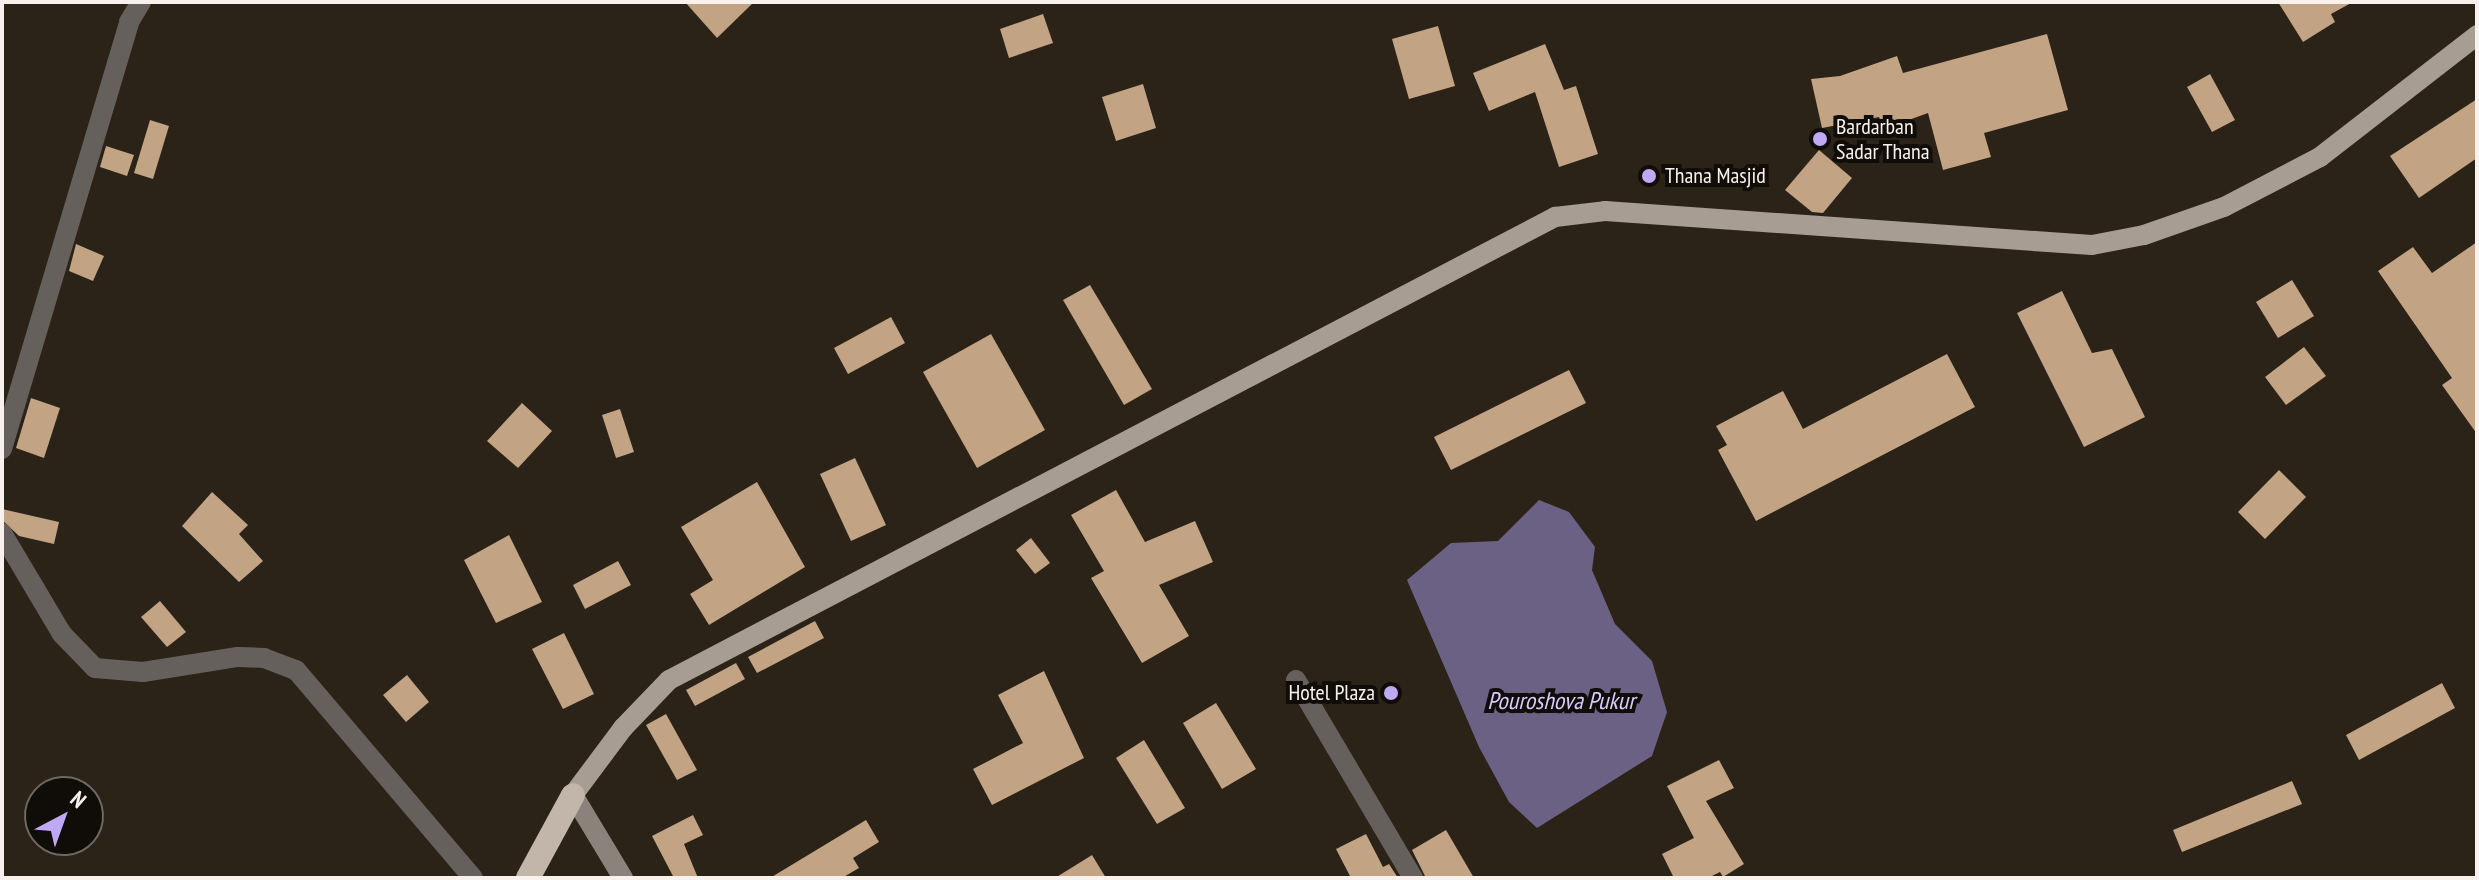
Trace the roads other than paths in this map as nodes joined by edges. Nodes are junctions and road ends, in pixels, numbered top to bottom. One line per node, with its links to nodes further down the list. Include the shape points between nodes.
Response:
1 (141, 2): 3 (street, via 129,22)
2 (2477, 35): 6 (main road, via 2320,157 2224,207 2144,235 2092,245 1605,211 1555,217 669,680 623,728)
3 (2, 449)
4 (2, 533): 7 (street, via 62,634 95,668 143,672 238,657 264,658 296,670)
5 (1296, 680): 10 (street)
6 (573, 795): 8 (highway); 9 (main road)
7 (473, 878)
8 (528, 878)
9 (623, 878)
10 (1413, 878)

